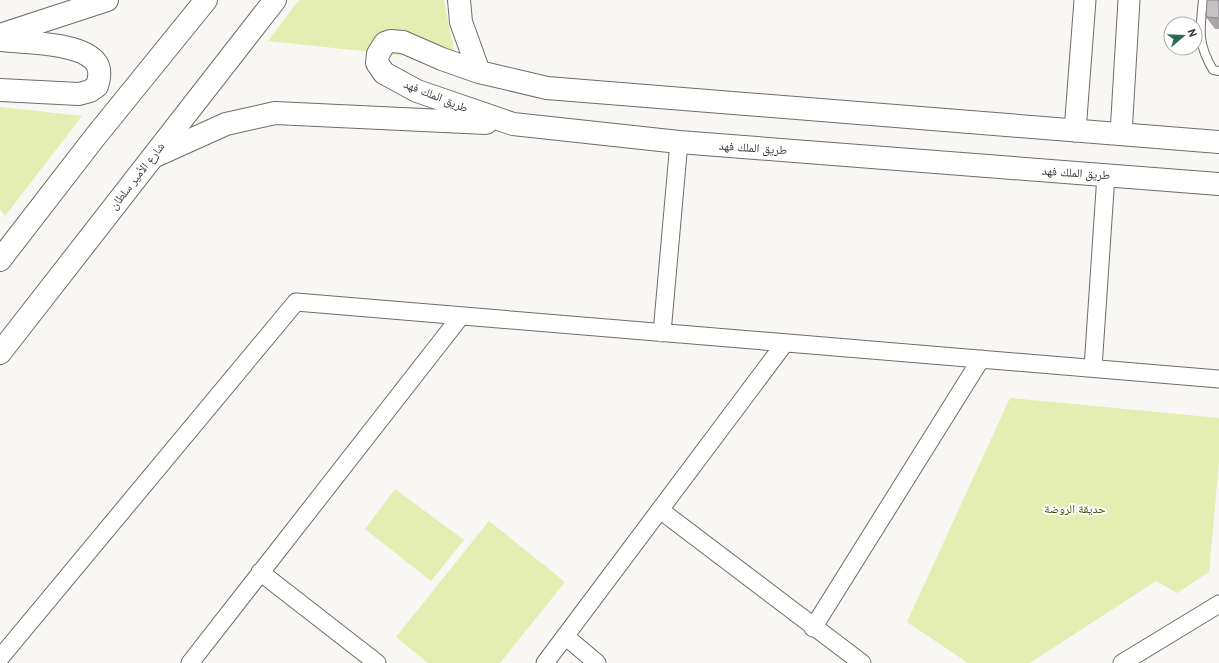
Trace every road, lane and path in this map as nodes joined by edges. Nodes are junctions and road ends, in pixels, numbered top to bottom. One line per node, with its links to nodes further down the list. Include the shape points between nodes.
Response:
1 (107, 0): 8 (main road)
2 (206, 0): 21 (main road)
3 (275, 0): 18 (main road, شارع الأمير سلطان)
4 (459, 0): 11 (main road, via 461,22)
5 (1085, 0): 14 (street)
6 (1129, 0): 15 (street)
7 (1203, 0): 10 (lane, via 1200,37 1204,56 1213,70)
8 (0, 35)
9 (0, 40): 12 (main road, via 68,48 88,55 100,71 97,86 79,94)
10 (1219, 71)
11 (480, 72): 13 (main road, طريق الملك فهد, via 403,42 385,43 378,54 377,63 384,73 416,91); 14 (main road, طريق الملك فهد, via 547,88)
12 (0, 90)
13 (513, 124): 16 (main road, طريق الملك فهد); 18 (main road, via 275,113 226,124)
14 (1075, 131): 15 (main road, طريق الملك فهد)
15 (1120, 134): 17 (main road, طريق الملك فهد)
16 (679, 142): 19 (main road, طريق الملك فهد); 23 (street)
17 (1219, 142)
18 (152, 158): 25 (main road, شارع الأمير سلطان)
19 (1106, 175): 20 (main road, طريق الملك فهد); 27 (street)
20 (1219, 184)
21 (3, 248)
22 (461, 316): 23 (street); 30 (street); 34 (street, via 296,302)
23 (662, 333): 24 (street)
24 (786, 343): 26 (street); 29 (street)
25 (0, 353)
26 (981, 359): 27 (street); 32 (street)
27 (1093, 368): 28 (street)
28 (1219, 379)
29 (660, 510): 32 (street); 33 (street)
30 (260, 572): 35 (street); 36 (street)
31 (1219, 604): 40 (street)
32 (813, 628): 39 (street)
33 (565, 636): 37 (street); 38 (street)
34 (0, 658)
35 (190, 663)
36 (377, 663)
37 (545, 663)
38 (597, 663)
39 (862, 663)
40 (1122, 663)

